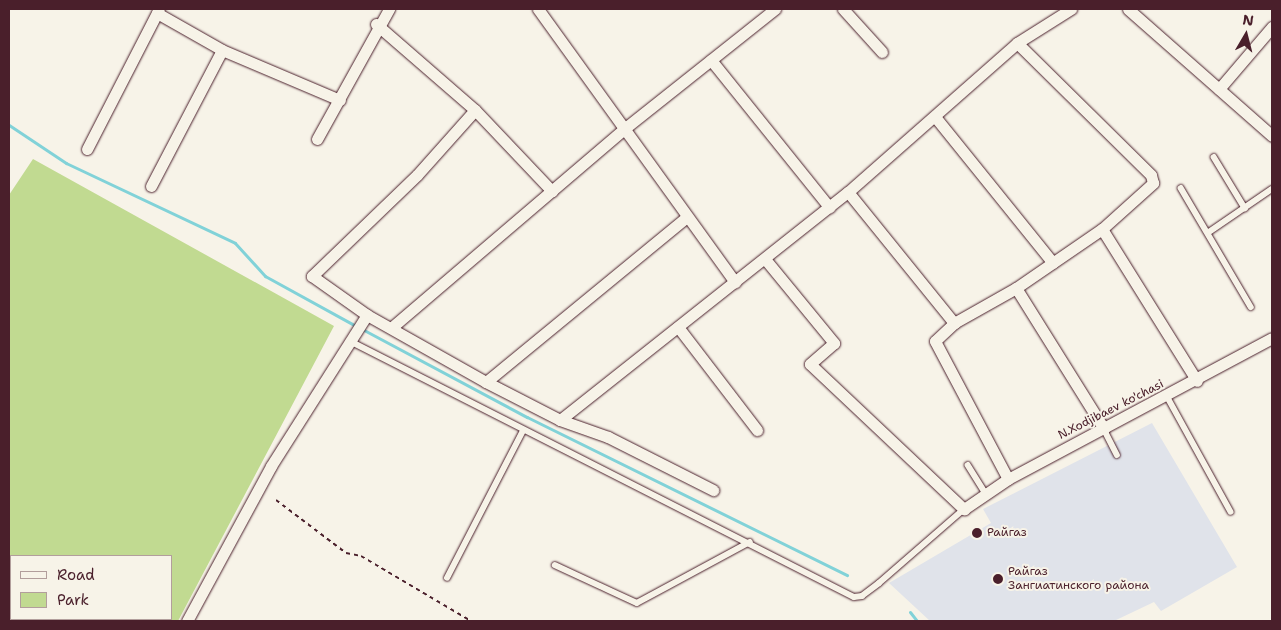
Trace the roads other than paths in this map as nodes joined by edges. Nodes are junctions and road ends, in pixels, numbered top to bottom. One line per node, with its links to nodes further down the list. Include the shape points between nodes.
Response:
1 (389, 9): 8 (street)
2 (538, 9): 18 (street)
3 (775, 9): 13 (street)
4 (843, 9): 12 (street)
5 (1071, 9): 10 (street)
6 (1128, 9): 14 (street)
7 (158, 11): 11 (street); 21 (street)
8 (376, 24): 15 (street); 16 (street)
9 (1272, 27): 14 (street)
10 (1017, 43): 17 (street); 31 (street, via 1151,175 1153,183 1148,190)
11 (222, 50): 15 (street); 23 (street)
12 (882, 52)
13 (711, 60): 18 (street); 28 (street)
14 (1219, 89): 19 (street)
15 (340, 100): 20 (street)
16 (476, 110): 26 (street); 39 (street, via 417,175 312,276)
17 (936, 118): 27 (street); 34 (street)
18 (624, 129): 26 (street); 30 (street)
19 (1272, 136)
20 (317, 140)
21 (87, 149)
22 (1214, 157): 29 (lane)
23 (151, 186)
24 (1181, 188): 32 (lane)
25 (1272, 189): 29 (lane)
26 (552, 191): 41 (street)
27 (848, 192): 28 (street); 38 (street)
28 (829, 207): 33 (street)
29 (1245, 208): 32 (lane)
30 (686, 218): 35 (street); 45 (street)
31 (1102, 229): 34 (street); 44 (street)
32 (1209, 232): 37 (lane)
33 (765, 259): 35 (street); 56 (street, via 834,343 810,364)
34 (1053, 263): 36 (street)
35 (735, 282): 40 (street)
36 (1016, 288): 38 (street); 48 (street)
37 (1251, 307)
38 (954, 323): 53 (street, via 939,333 934,347)
39 (362, 324): 41 (street); 43 (street)
40 (678, 327): 47 (street); 49 (street)
41 (391, 328): 45 (street)
42 (1272, 338): 44 (street, N.Xodjibaev ko'chasi)
43 (350, 342): 50 (lane); 61 (street, via 271,466)
44 (1197, 381): 46 (street, N.Xodjibaev ko'chasi)
45 (486, 382): 47 (street)
46 (1167, 396): 48 (street, N.Xodjibaev ko'chasi); 57 (lane)
47 (560, 420): 54 (street, via 608,436)
48 (1104, 429): 51 (lane); 53 (street, N.Xodjibaev ko'chasi)
49 (757, 430)
50 (523, 431): 58 (lane); 60 (lane)
51 (1117, 455)
52 (968, 465): 55 (lane)
53 (1008, 479): 55 (street, N.Xodjibaev ko'chasi)
54 (713, 490)
55 (986, 494): 56 (street, N.Xodjibaev ko'chasi)
56 (964, 509): 58 (lane, via 862,596 827,585)
57 (1231, 512)
58 (750, 542): 59 (lane, via 637,603)
59 (555, 565)
60 (447, 578)
61 (187, 621)

